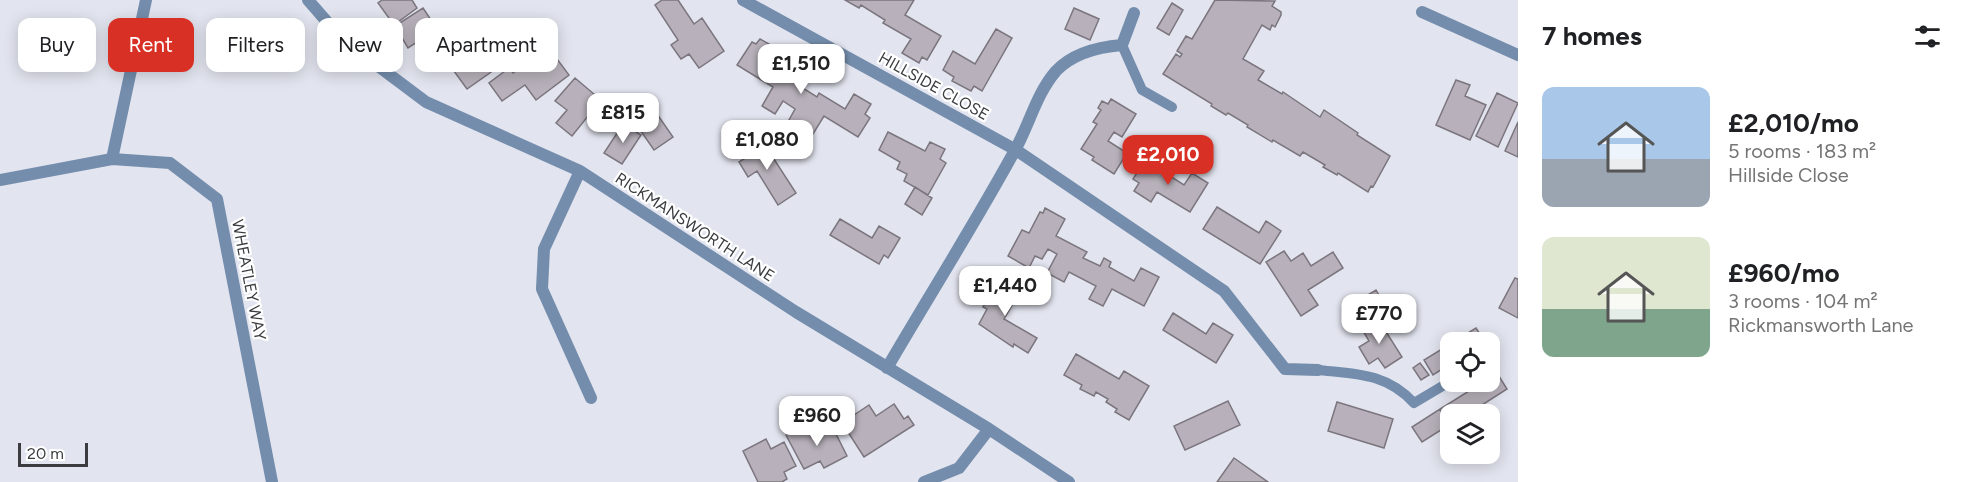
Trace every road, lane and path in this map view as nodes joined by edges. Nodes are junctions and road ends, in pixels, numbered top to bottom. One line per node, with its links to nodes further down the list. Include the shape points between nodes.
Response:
1 (146, 0): 10 (street)
2 (308, 0): 11 (street, RICKMANSWORTH LANE, via 342,39 426,102)
3 (743, 0): 9 (street, HILLSIDE CLOSE)
4 (1422, 12): 7 (street)
5 (1134, 13): 6 (street)
6 (1122, 45): 8 (lane, via 1142,90); 9 (street, via 1098,47 1055,72)
7 (1518, 55)
8 (1172, 107)
9 (1016, 150): 13 (street); 14 (street, HILLSIDE CLOSE, via 1224,291 1285,369)
10 (112, 159): 12 (street, WHEATLEY WAY); 18 (street, WHEATLEY WAY, via 170,163 217,199)
11 (580, 171): 13 (street, RICKMANSWORTH LANE); 16 (street, via 544,249 542,289)
12 (0, 180)
13 (887, 368): 17 (street, RICKMANSWORTH LANE)
14 (1318, 370): 15 (lane, via 1374,376 1401,390 1414,404)
15 (1440, 388)
16 (591, 398)
17 (989, 429): 19 (street, via 959,468); 20 (street, RICKMANSWORTH LANE)
18 (272, 482)
19 (924, 482)
20 (1068, 482)

